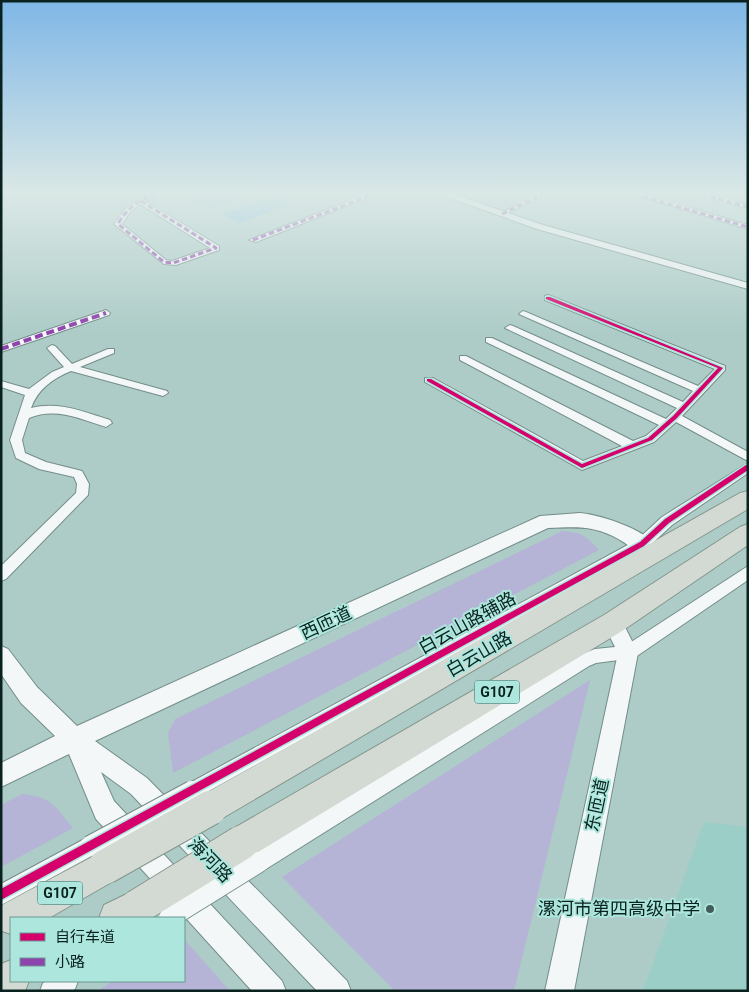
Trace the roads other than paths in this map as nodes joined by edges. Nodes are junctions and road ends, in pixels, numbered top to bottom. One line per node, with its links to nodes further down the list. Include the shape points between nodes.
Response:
1 (138, 240): 2 (street, via 164,262 172,263 216,248)
2 (204, 240)
3 (587, 240): 6 (street)
4 (591, 240): 5 (street)
5 (748, 281)
6 (748, 286)
7 (548, 298): 19 (street, via 721,368)
8 (106, 313): 13 (street)
9 (523, 314): 19 (street)
10 (510, 328): 22 (street)
11 (489, 340): 24 (street)
12 (52, 348): 16 (street)
13 (1, 349)
14 (111, 351): 16 (street)
15 (463, 358): 26 (street)
16 (71, 368): 20 (street, via 56,374); 21 (street)
17 (429, 380): 26 (street, via 582,466)
18 (1, 384): 20 (street)
19 (699, 390): 22 (street)
20 (31, 393): 23 (street)
21 (164, 393)
22 (684, 407): 24 (street)
23 (25, 415): 25 (street, via 43,408); 33 (street, via 16,440 20,455 43,466 78,474 84,484 82,495)
24 (671, 421): 26 (street, via 650,439); 27 (street)
25 (106, 423)
26 (632, 446)
27 (748, 456)
28 (748, 467): 31 (street, via 667,521)
29 (748, 499): 31 (highway, 白云山路 / G107)
30 (748, 533): 34 (highway, G107)
31 (649, 549): 37 (street, 西匝道, via 616,530 586,520 546,521); 40 (highway, 白云山路 / G107, bridge)
32 (748, 572): 35 (street)
33 (1, 575)
34 (614, 623): 35 (street); 39 (highway, G107)
35 (628, 653): 39 (street, via 594,656 583,661); 49 (street, 东匝道)
36 (1, 656): 37 (street, 海河路, via 29,695)
37 (74, 739): 38 (street, 西匝道); 47 (street, 海河路, via 105,810); 48 (street, 海河路, via 138,786)
38 (1, 776)
39 (250, 852): 42 (highway, G107, bridge); 44 (street, bridge)
40 (97, 857): 41 (street); 43 (highway, G107)
41 (1, 895)
42 (127, 912)
43 (16, 917)
44 (170, 917)
45 (65, 982): 46 (street)
46 (51, 991)
47 (272, 991)
48 (337, 991)
49 (559, 991)

